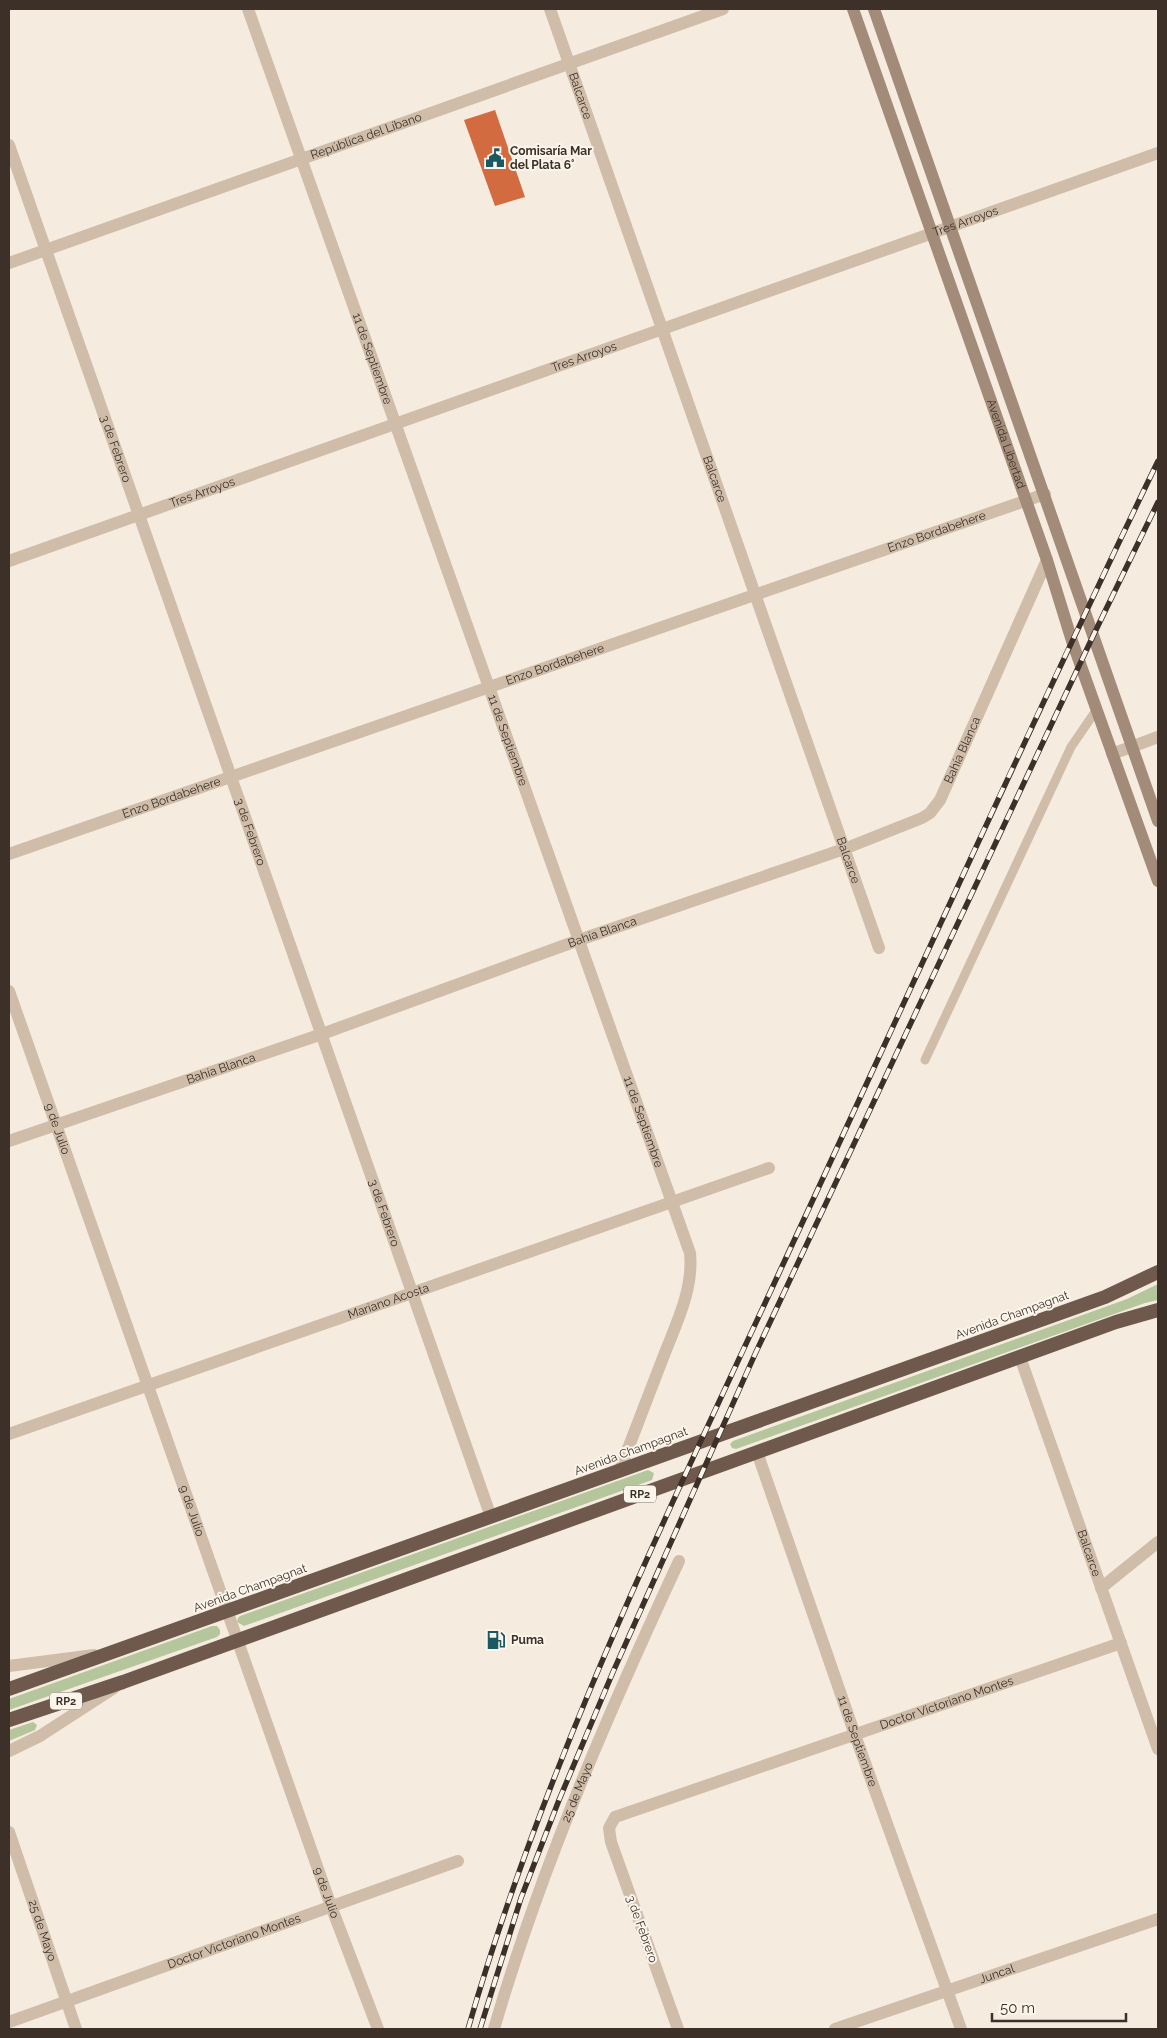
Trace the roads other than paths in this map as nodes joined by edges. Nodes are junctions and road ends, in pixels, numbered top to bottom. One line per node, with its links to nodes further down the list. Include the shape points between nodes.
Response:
1 (248, 9): 9 (street, 11 de Septiembre)
2 (550, 9): 6 (street, Balcarce)
3 (723, 9): 6 (street, República del Líbano)
4 (853, 9): 11 (main road, Avenida Libertad)
5 (874, 9): 10 (main road, Avenida Libertad)
6 (569, 64): 9 (street, República del Líbano); 14 (street, Balcarce)
7 (9, 146): 12 (street, 3 de Febrero)
8 (1158, 153): 10 (street, Tres Arroyos)
9 (301, 159): 12 (street, República del Líbano); 15 (street, 11 de Septiembre)
10 (951, 227): 11 (street, Tres Arroyos); 16 (main road, Avenida Libertad)
11 (932, 233): 14 (street, Tres Arroyos); 17 (main road, Avenida Libertad)
12 (45, 250): 13 (street, República del Líbano); 18 (street, 3 de Febrero)
13 (9, 263)
14 (662, 329): 15 (street, Tres Arroyos); 21 (street, Balcarce)
15 (395, 424): 18 (street, Tres Arroyos); 22 (street, 11 de Septiembre)
16 (1045, 494): 17 (street, Enzo Bordabehere); 25 (main road, Avenida Libertad)
17 (1026, 501): 19 (main road, Avenida Libertad); 21 (street, Enzo Bordabehere)
18 (139, 515): 20 (street, Tres Arroyos); 27 (street, 3 de Febrero)
19 (1047, 560): 23 (main road, Avenida Libertad); 29 (street, Bahía Blanca, via 935,807 922,818)
20 (9, 561)
21 (755, 595): 22 (street, Enzo Bordabehere); 29 (street, Balcarce)
22 (489, 688): 27 (street, Enzo Bordabehere); 32 (street, 11 de Septiembre)
23 (1097, 709): 26 (main road, Avenida Libertad); 36 (lane, via 1070,747)
24 (1158, 737): 25 (street)
25 (1132, 746): 26 (street); 28 (main road, Avenida Libertad)
26 (1112, 754): 31 (main road, Avenida Libertad)
27 (231, 777): 30 (street, Enzo Bordabehere); 35 (street, 3 de Febrero)
28 (1158, 821)
29 (844, 849): 32 (street, Bahía Blanca); 33 (street, Balcarce)
30 (9, 854)
31 (1158, 881)
32 (579, 940): 35 (street, Bahía Blanca); 40 (street, 11 de Septiembre)
33 (879, 948)
34 (9, 992): 37 (street, 9 de Julio)
35 (322, 1034): 37 (street, Bahía Blanca); 42 (street, 3 de Febrero)
36 (925, 1060)
37 (56, 1124): 38 (street, Bahía Blanca); 45 (street, 9 de Julio)
38 (9, 1141)
39 (769, 1168): 40 (street, Mariano Acosta)
40 (672, 1200): 42 (street, Mariano Acosta); 48 (street, 11 de Septiembre, via 690,1252 690,1282)
41 (1158, 1272): 48 (highway, Avenida Champagnat / RP2, via 1105,1297)
42 (412, 1292): 45 (street, Mariano Acosta); 49 (street, 3 de Febrero)
43 (1158, 1310): 44 (highway, RP2)
44 (1020, 1357): 47 (highway, RP2); 52 (street, Balcarce)
45 (148, 1385): 46 (street, Mariano Acosta); 53 (street, 9 de Julio)
46 (9, 1434)
47 (757, 1452): 54 (highway, RP2); 61 (street, 11 de Septiembre)
48 (619, 1472): 49 (highway, Avenida Champagnat / RP2)
49 (491, 1518): 53 (highway, Avenida Champagnat / RP2)
50 (1158, 1542): 52 (street)
51 (679, 1561): 74 (street, 25 de Mayo, via 569,1811 533,1905)
52 (1102, 1588): 55 (street, Balcarce)
53 (228, 1612): 54 (street, 9 de Julio); 56 (highway, Avenida Champagnat / RP2)
54 (238, 1639): 58 (highway, RP2); 67 (street, 9 de Julio)
55 (1121, 1643): 61 (street, Doctor Victoriano Montes); 62 (street, Balcarce)
56 (111, 1653): 57 (street, Avenida Champagnat); 59 (highway, Avenida Champagnat / RP2)
57 (9, 1666)
58 (123, 1682): 60 (highway, RP2); 63 (street, via 40,1736)
59 (9, 1689)
60 (9, 1720)
61 (856, 1735): 64 (street, Doctor Victoriano Montes, via 615,1817); 69 (street, 11 de Septiembre)
62 (1158, 1749)
63 (9, 1751)
64 (609, 1828): 75 (street, 3 de Febrero, via 611,1842)
65 (9, 1832): 70 (street, 25 de Mayo)
66 (458, 1861): 67 (street, Doctor Victoriano Montes)
67 (331, 1906): 70 (street, Doctor Victoriano Montes); 73 (street, 9 de Julio)
68 (1158, 1919): 69 (street, Juncal)
69 (947, 1991): 76 (street, Juncal); 77 (street, 11 de Septiembre)
70 (66, 2002): 71 (street, Doctor Victoriano Montes); 72 (street, 25 de Mayo)
71 (9, 2022)
72 (76, 2029)
73 (378, 2029)
74 (494, 2029)
75 (678, 2029)
76 (835, 2029)
77 (960, 2029)

